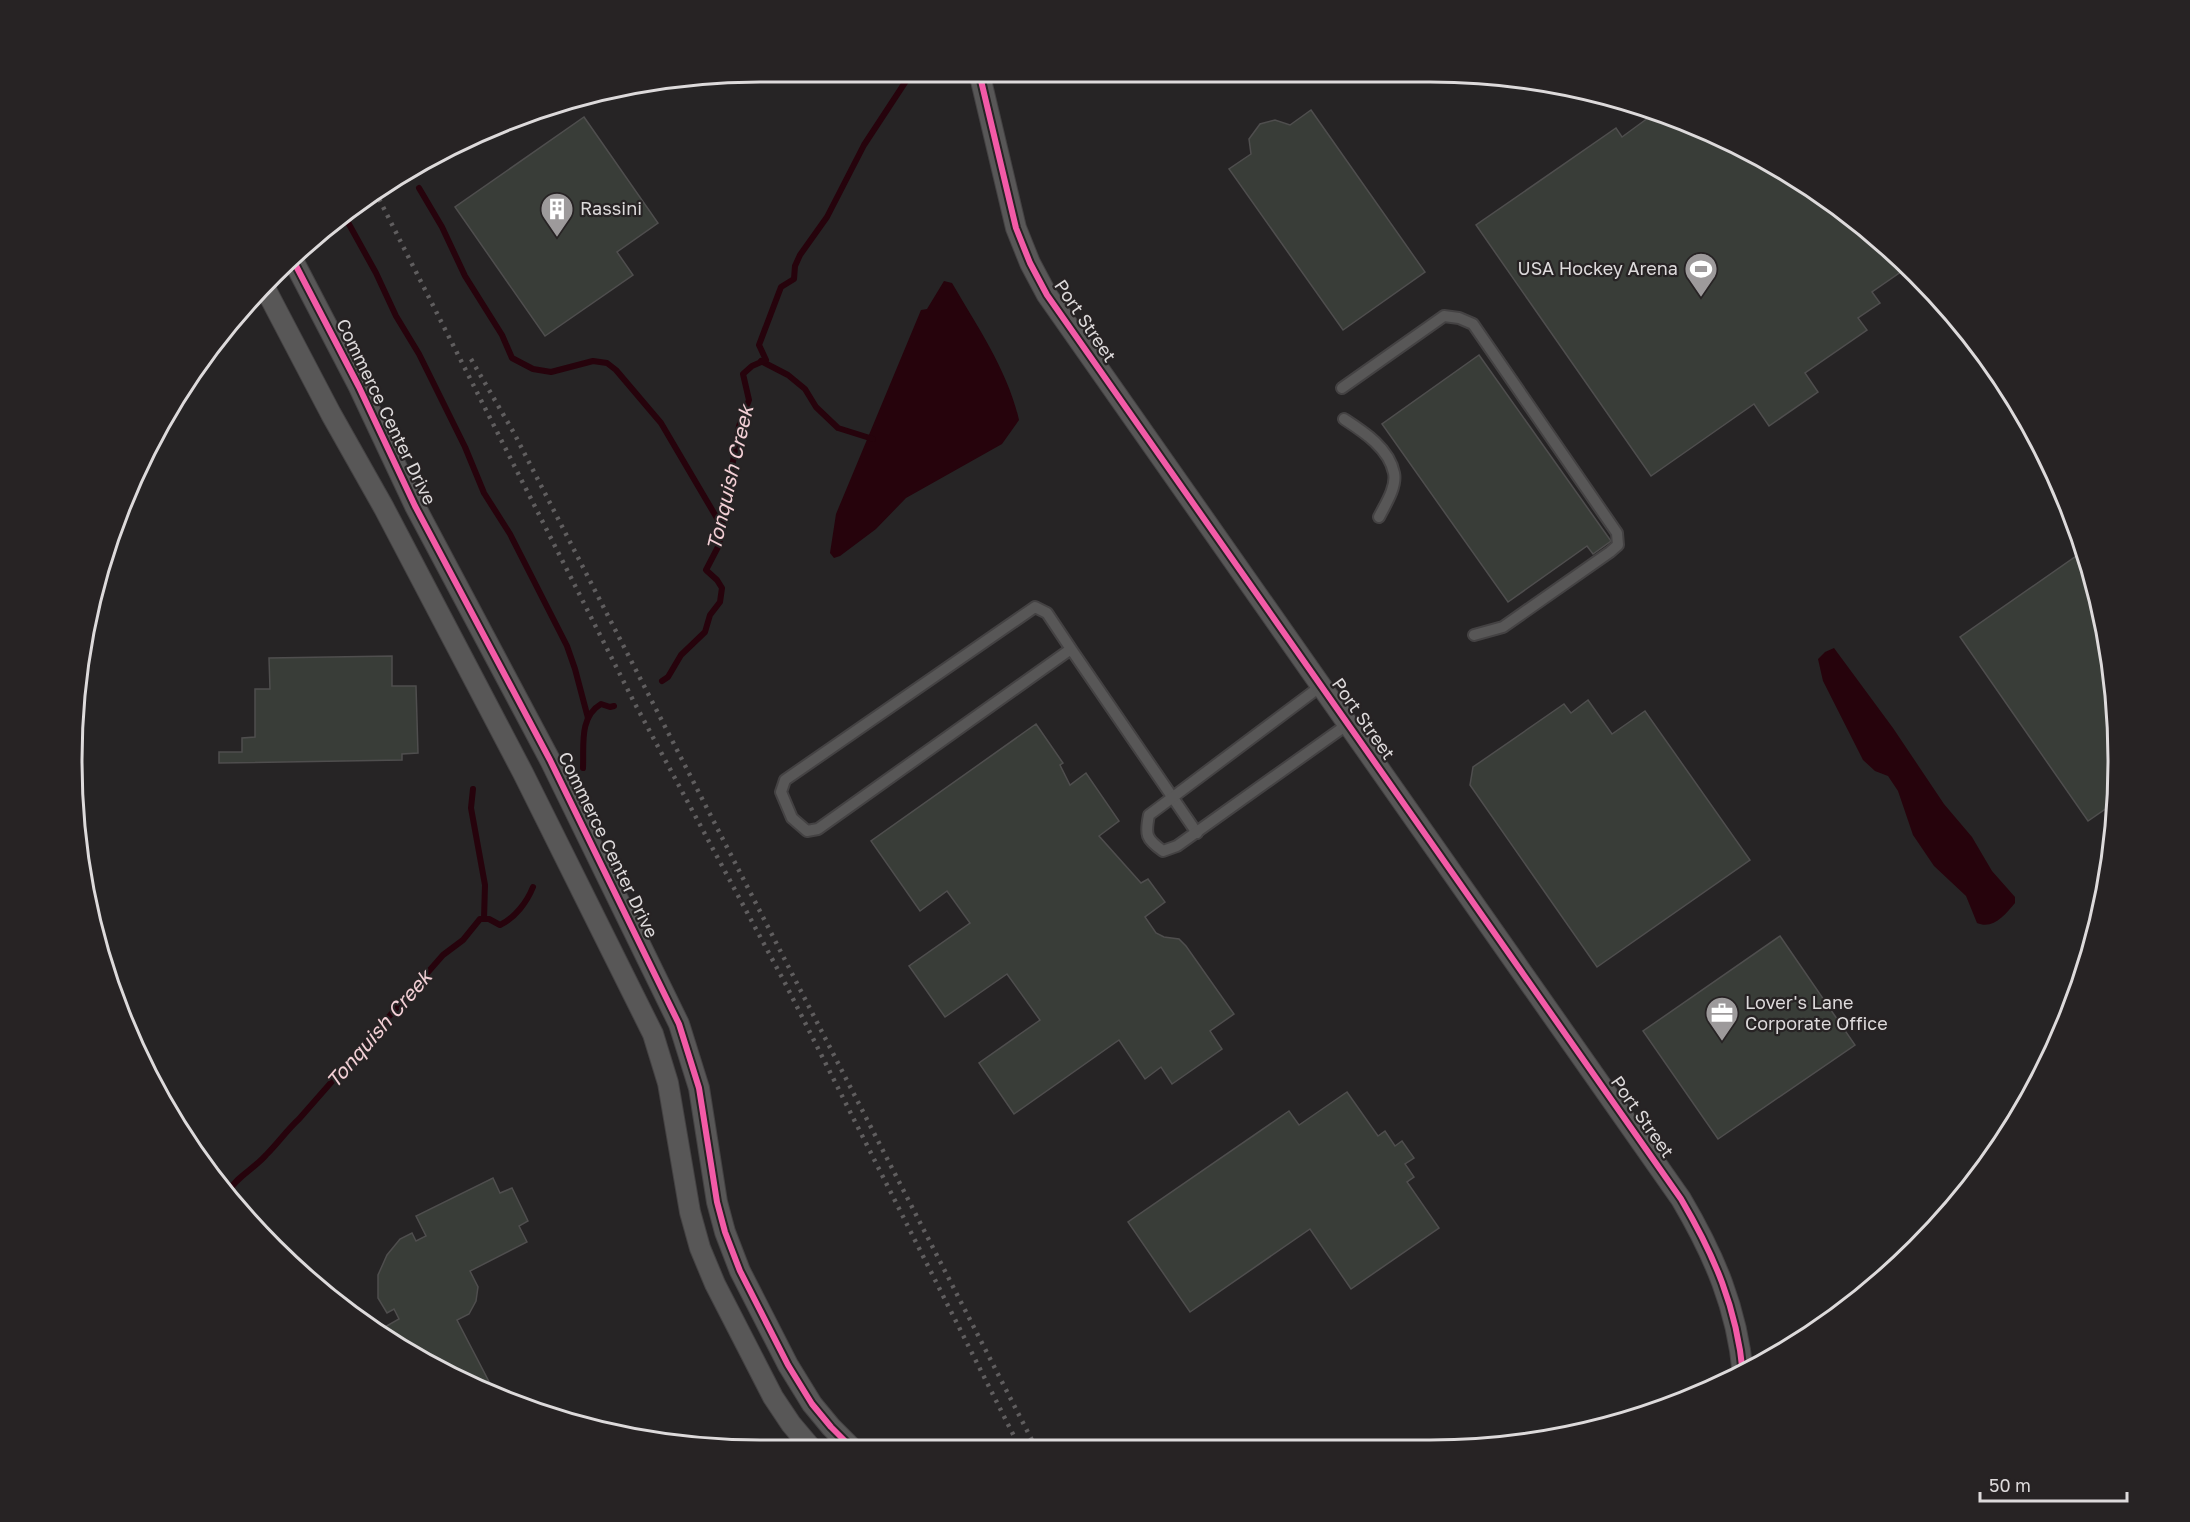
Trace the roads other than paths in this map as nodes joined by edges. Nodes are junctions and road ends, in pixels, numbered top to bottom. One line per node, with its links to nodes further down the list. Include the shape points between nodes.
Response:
1 (981, 82): 9 (street, Port Street, via 1016,228 1047,295)
2 (297, 267): 11 (street, Commerce Center Drive, via 415,506)
3 (269, 295): 12 (street)
4 (1342, 388): 7 (lane, via 1444,316 1473,324 1617,533 1618,544 1610,552 1503,627)
5 (1344, 418): 6 (lane, via 1372,437 1395,474)
6 (1379, 518)
7 (1474, 635)
8 (1071, 649): 8 (lane, via 818,829 807,831 792,818 781,792 785,780 1035,607 1047,614); 13 (lane)
9 (1321, 686): 10 (street, Port Street); 13 (lane)
10 (1348, 724): 14 (lane); 15 (street, Port Street, via 1701,1231 1716,1264 1736,1329)
11 (550, 760): 12 (street); 17 (street, Commerce Center Drive, via 679,1024 699,1088 717,1202 740,1271 812,1404)
12 (524, 773): 16 (street, via 653,1034 668,1083 690,1212 715,1284 773,1397)
13 (1173, 797): 14 (lane); 14 (lane, via 1149,815 1146,831 1151,842 1163,850)
14 (1197, 833)
15 (1741, 1363)
16 (804, 1440)
17 (844, 1440)

